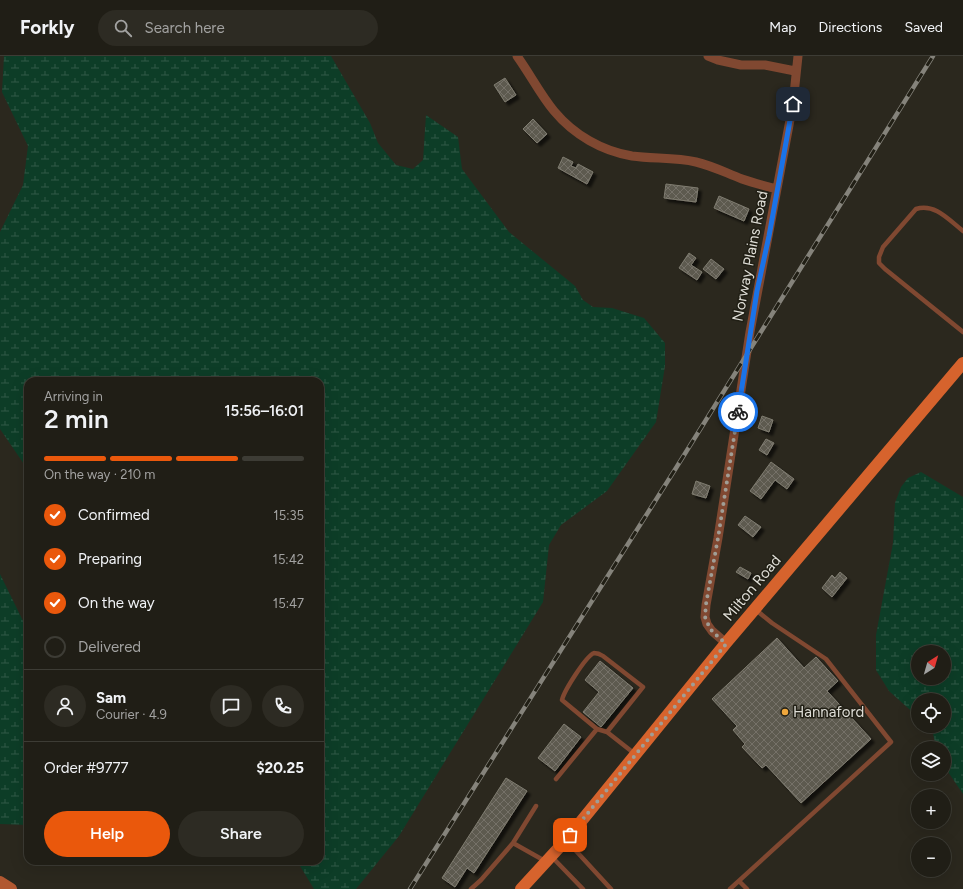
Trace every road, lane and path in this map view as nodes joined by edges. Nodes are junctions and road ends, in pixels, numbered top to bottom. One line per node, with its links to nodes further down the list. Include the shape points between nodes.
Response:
1 (708, 56): 4 (street, via 718,60)
2 (798, 56): 4 (street, Norway Plains Road)
3 (520, 57): 5 (street, via 554,111 562,120 598,146 634,156 695,161)
4 (795, 71): 5 (street, Norway Plains Road, via 793,104)
5 (777, 189): 10 (street, Norway Plains Road, via 750,332 706,604 705,617 708,624)
6 (963, 231): 7 (lane, via 932,208 916,209 883,247 879,263)
7 (963, 332)
8 (963, 363): 9 (main road, Milton Road)
9 (756, 610): 10 (main road, Milton Road); 19 (lane, via 826,659 891,742)
10 (726, 644): 13 (main road, Milton Road)
11 (597, 729): 12 (lane); 12 (lane, via 562,700 585,661 594,653 598,653 643,687); 14 (lane)
12 (607, 732): 13 (lane)
13 (635, 754): 16 (main road, Milton Road)
14 (556, 779)
15 (536, 806): 17 (lane)
16 (566, 840): 18 (main road, Milton Road); 25 (lane)
17 (513, 843): 18 (lane); 22 (lane)
18 (549, 859): 23 (main road, Milton Road); 24 (lane)
19 (739, 881): 26 (lane); 27 (lane)
20 (0, 882): 21 (street)
21 (11, 889)
22 (471, 889)
23 (521, 889)
24 (583, 889)
25 (611, 889)
26 (730, 889)
27 (747, 889)

